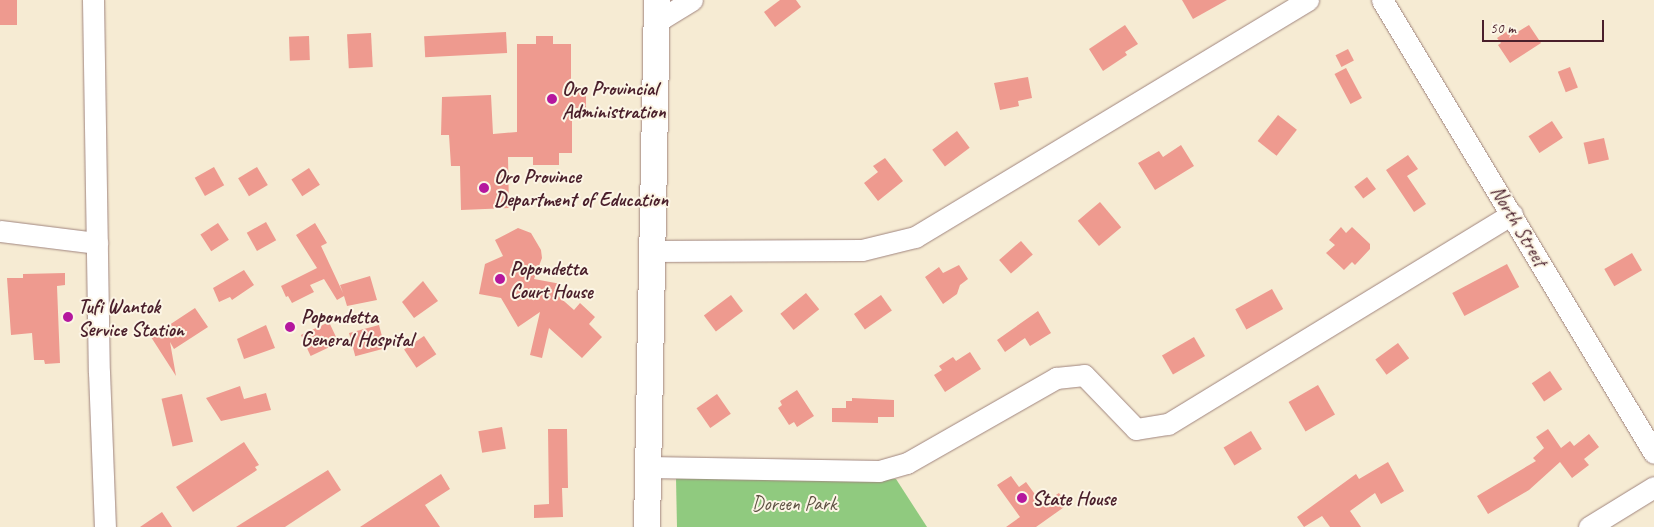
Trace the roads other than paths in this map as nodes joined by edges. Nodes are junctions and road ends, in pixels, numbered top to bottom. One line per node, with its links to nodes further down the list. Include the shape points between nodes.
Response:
1 (93, 0): 8 (street)
2 (692, 0): 5 (street)
3 (1308, 0): 9 (street, via 915,237 862,250)
4 (1382, 0): 6 (street, North Street)
5 (657, 11): 9 (main road)
6 (1512, 214): 10 (street, North Street); 11 (street, via 1168,424 1136,429 1084,375 1056,378 907,463 879,471)
7 (0, 231): 8 (street)
8 (97, 243): 13 (street)
9 (650, 251): 11 (main road)
10 (1654, 453)
11 (648, 467): 14 (main road)
12 (1654, 487): 15 (street)
13 (105, 527)
14 (647, 527)
15 (1589, 527)

